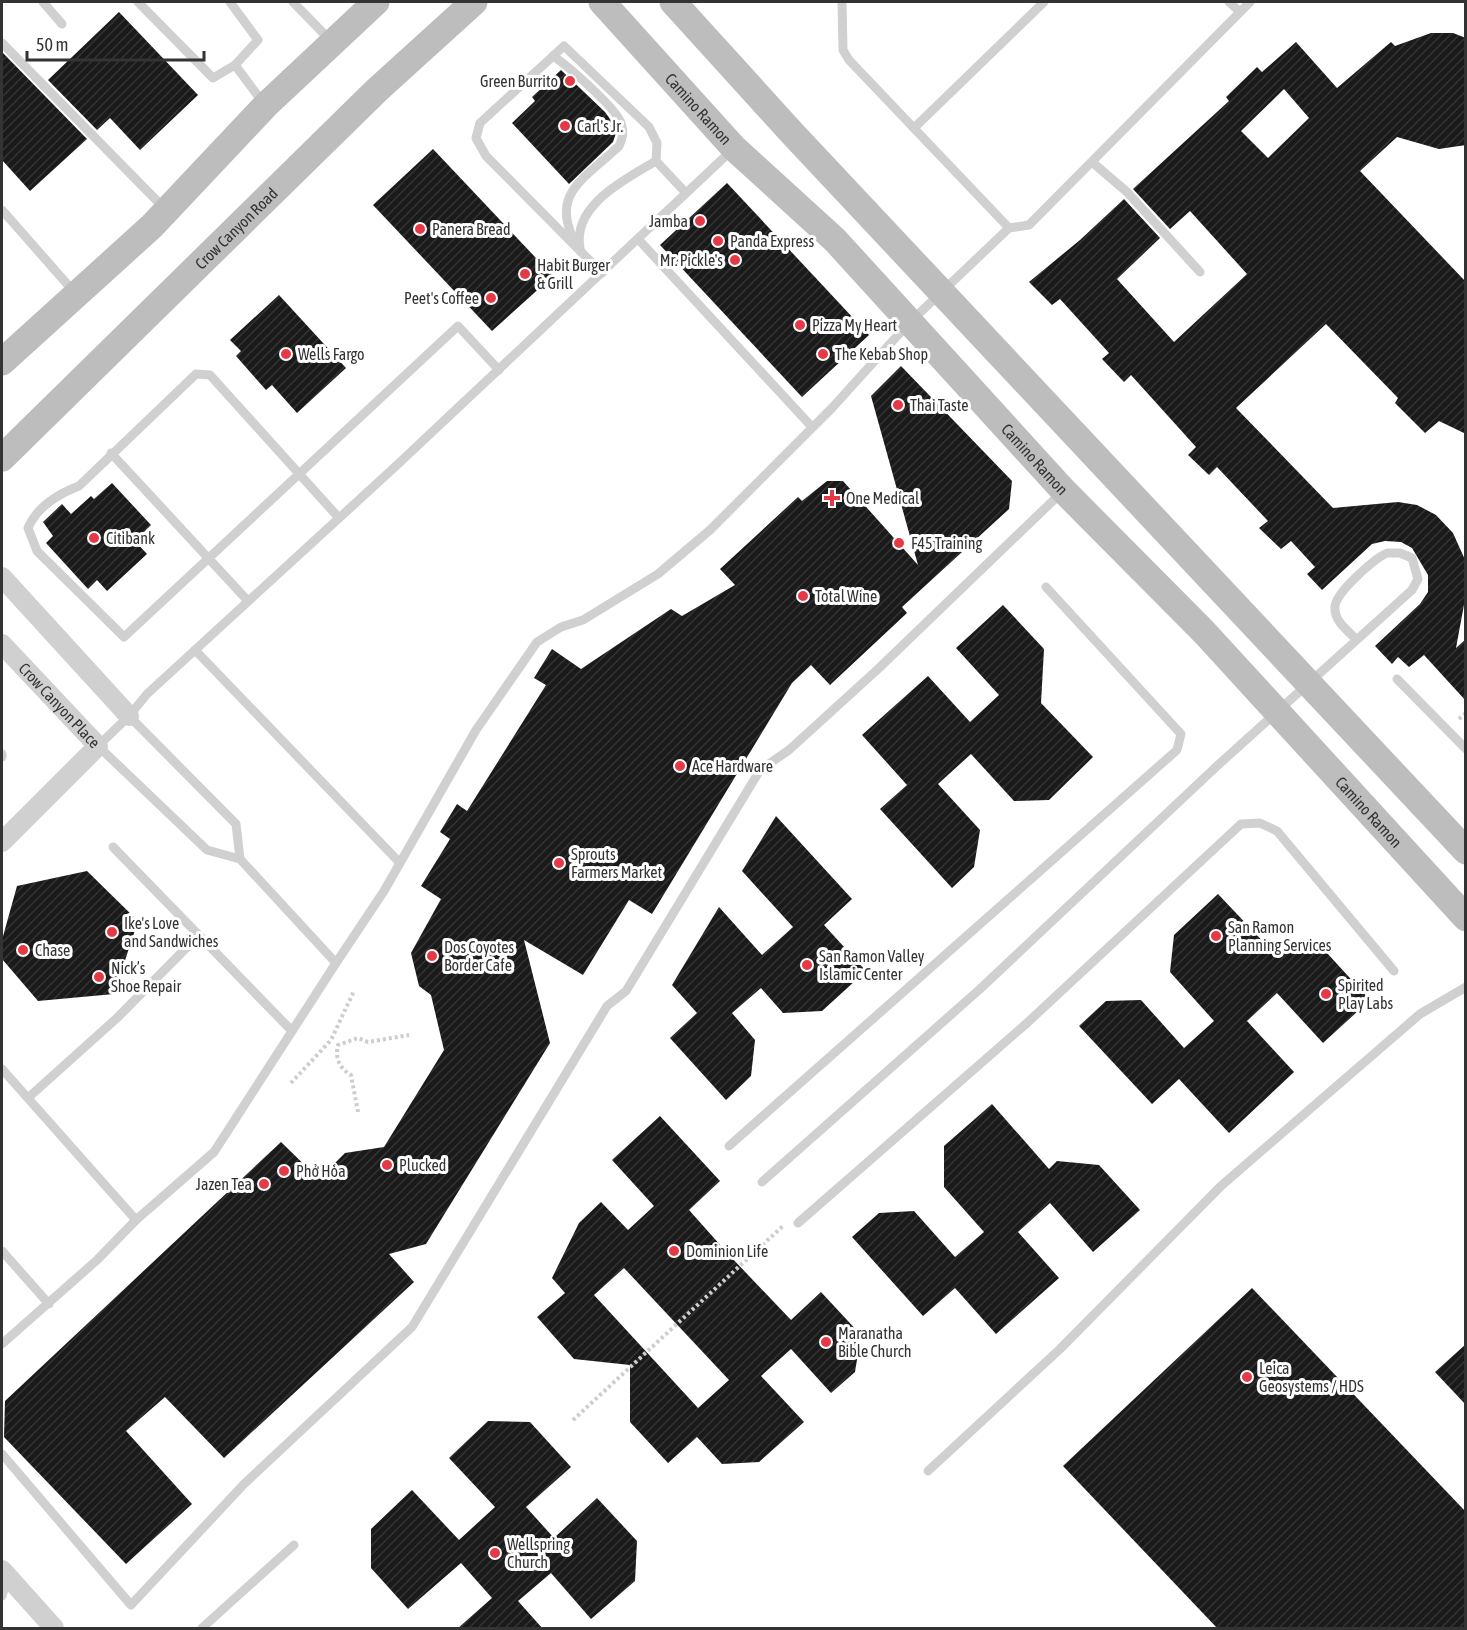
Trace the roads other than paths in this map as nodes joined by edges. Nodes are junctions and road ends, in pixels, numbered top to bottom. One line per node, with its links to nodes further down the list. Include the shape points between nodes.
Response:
1 (43, 2): 14 (lane)
2 (138, 2): 18 (lane, via 213,78)
3 (230, 2): 18 (lane, via 258,40)
4 (293, 2): 16 (lane)
5 (376, 2): 16 (street)
6 (474, 2): 39 (street, Crow Canyon Road, via 377,90)
7 (602, 2): 21 (street, Camino Ramon)
8 (673, 2): 32 (street)
9 (842, 2): 20 (lane, via 843,50)
10 (1044, 2): 20 (lane)
11 (1229, 2): 13 (lane)
12 (1250, 2): 13 (lane)
13 (1239, 11): 23 (lane)
14 (62, 24)
15 (2, 43): 26 (lane)
16 (332, 43): 19 (street)
17 (553, 56): 22 (lane, via 564,46 649,127 657,143); 29 (lane, via 568,65 619,119 623,136 619,146 570,194 565,205 568,228); 29 (lane, via 480,123 476,138 486,156)
18 (235, 65): 19 (lane)
19 (266, 105): 26 (street)
20 (914, 128): 27 (lane)
21 (734, 148): 24 (lane); 34 (street, Camino Ramon, via 835,240)
22 (656, 161): 24 (lane); 29 (lane, via 626,178 587,211 579,239)
23 (1092, 162): 27 (lane, via 1029,225); 30 (lane, via 1127,192)
24 (686, 193): 28 (lane)
25 (2, 210): 33 (lane)
26 (166, 211): 33 (street)
27 (1009, 228): 32 (lane)
28 (638, 239): 31 (lane); 37 (lane)
29 (581, 252): 31 (lane)
30 (1200, 272)
31 (602, 273): 36 (lane)
32 (944, 291): 34 (lane); 51 (street)
33 (76, 294): 35 (street)
34 (908, 324): 37 (lane); 41 (street, Camino Ramon)
35 (2, 362)
36 (499, 370): 40 (lane, via 458,326); 42 (lane)
37 (812, 427): 60 (lane, via 710,530 658,574 583,620 561,627 537,642 476,730)
38 (111, 453): 40 (lane, via 196,374 210,375); 43 (lane); 43 (lane, via 79,486 61,493 33,516 28,528 38,551 124,637)
39 (2, 458)
40 (299, 474): 42 (lane); 43 (lane)
41 (1063, 490): 52 (street, Camino Ramon, via 1204,632); 76 (lane, via 870,677 789,750 760,770 626,991 607,1006 412,1327 244,1484 130,1605)
42 (339, 518): 46 (lane)
43 (208, 558): 46 (lane)
44 (2, 578): 53 (street)
45 (1046, 587): 69 (lane, via 1180,734 1177,750)
46 (248, 601): 49 (lane)
47 (1356, 639): 47 (lane, via 1412,590 1418,579 1412,558 1387,553 1338,595 1334,606 1339,622); 51 (lane)
48 (2, 644): 54 (street, Crow Canyon Place)
49 (195, 650): 53 (lane, via 147,694); 60 (lane)
50 (1397, 679): 55 (lane)
51 (1309, 682): 52 (lane); 58 (street)
52 (1276, 712): 61 (street, Camino Ramon); 70 (lane, via 980,989)
53 (129, 717): 54 (lane); 59 (lane, via 236,824)
54 (98, 746): 56 (street, Crow Canyon Place); 59 (lane, via 207,850)
55 (1466, 749)
56 (2, 842)
57 (113, 847): 62 (lane)
58 (1466, 851)
59 (240, 859): 63 (lane)
60 (400, 863): 63 (lane)
61 (1466, 918)
62 (199, 935): 66 (lane); 68 (lane, via 117,1018)
63 (336, 963): 66 (lane)
64 (1394, 971): 72 (lane, via 1277,831 1260,823 1241,824 1028,1023)
65 (1466, 987): 77 (lane, via 1420,1014 1221,1185 1060,1349)
66 (292, 1031): 71 (lane, via 214,1152)
67 (2, 1069): 68 (lane)
68 (29, 1097): 71 (lane)
69 (729, 1146)
70 (762, 1182)
71 (136, 1220): 74 (lane)
72 (796, 1220)
73 (2, 1251): 74 (lane)
74 (49, 1304): 75 (lane)
75 (2, 1344)
76 (2, 1454)
77 (928, 1471)
78 (294, 1545): 82 (lane)
79 (5, 1573): 80 (lane); 81 (street)
80 (2, 1596)
81 (54, 1629)
82 (202, 1629)

